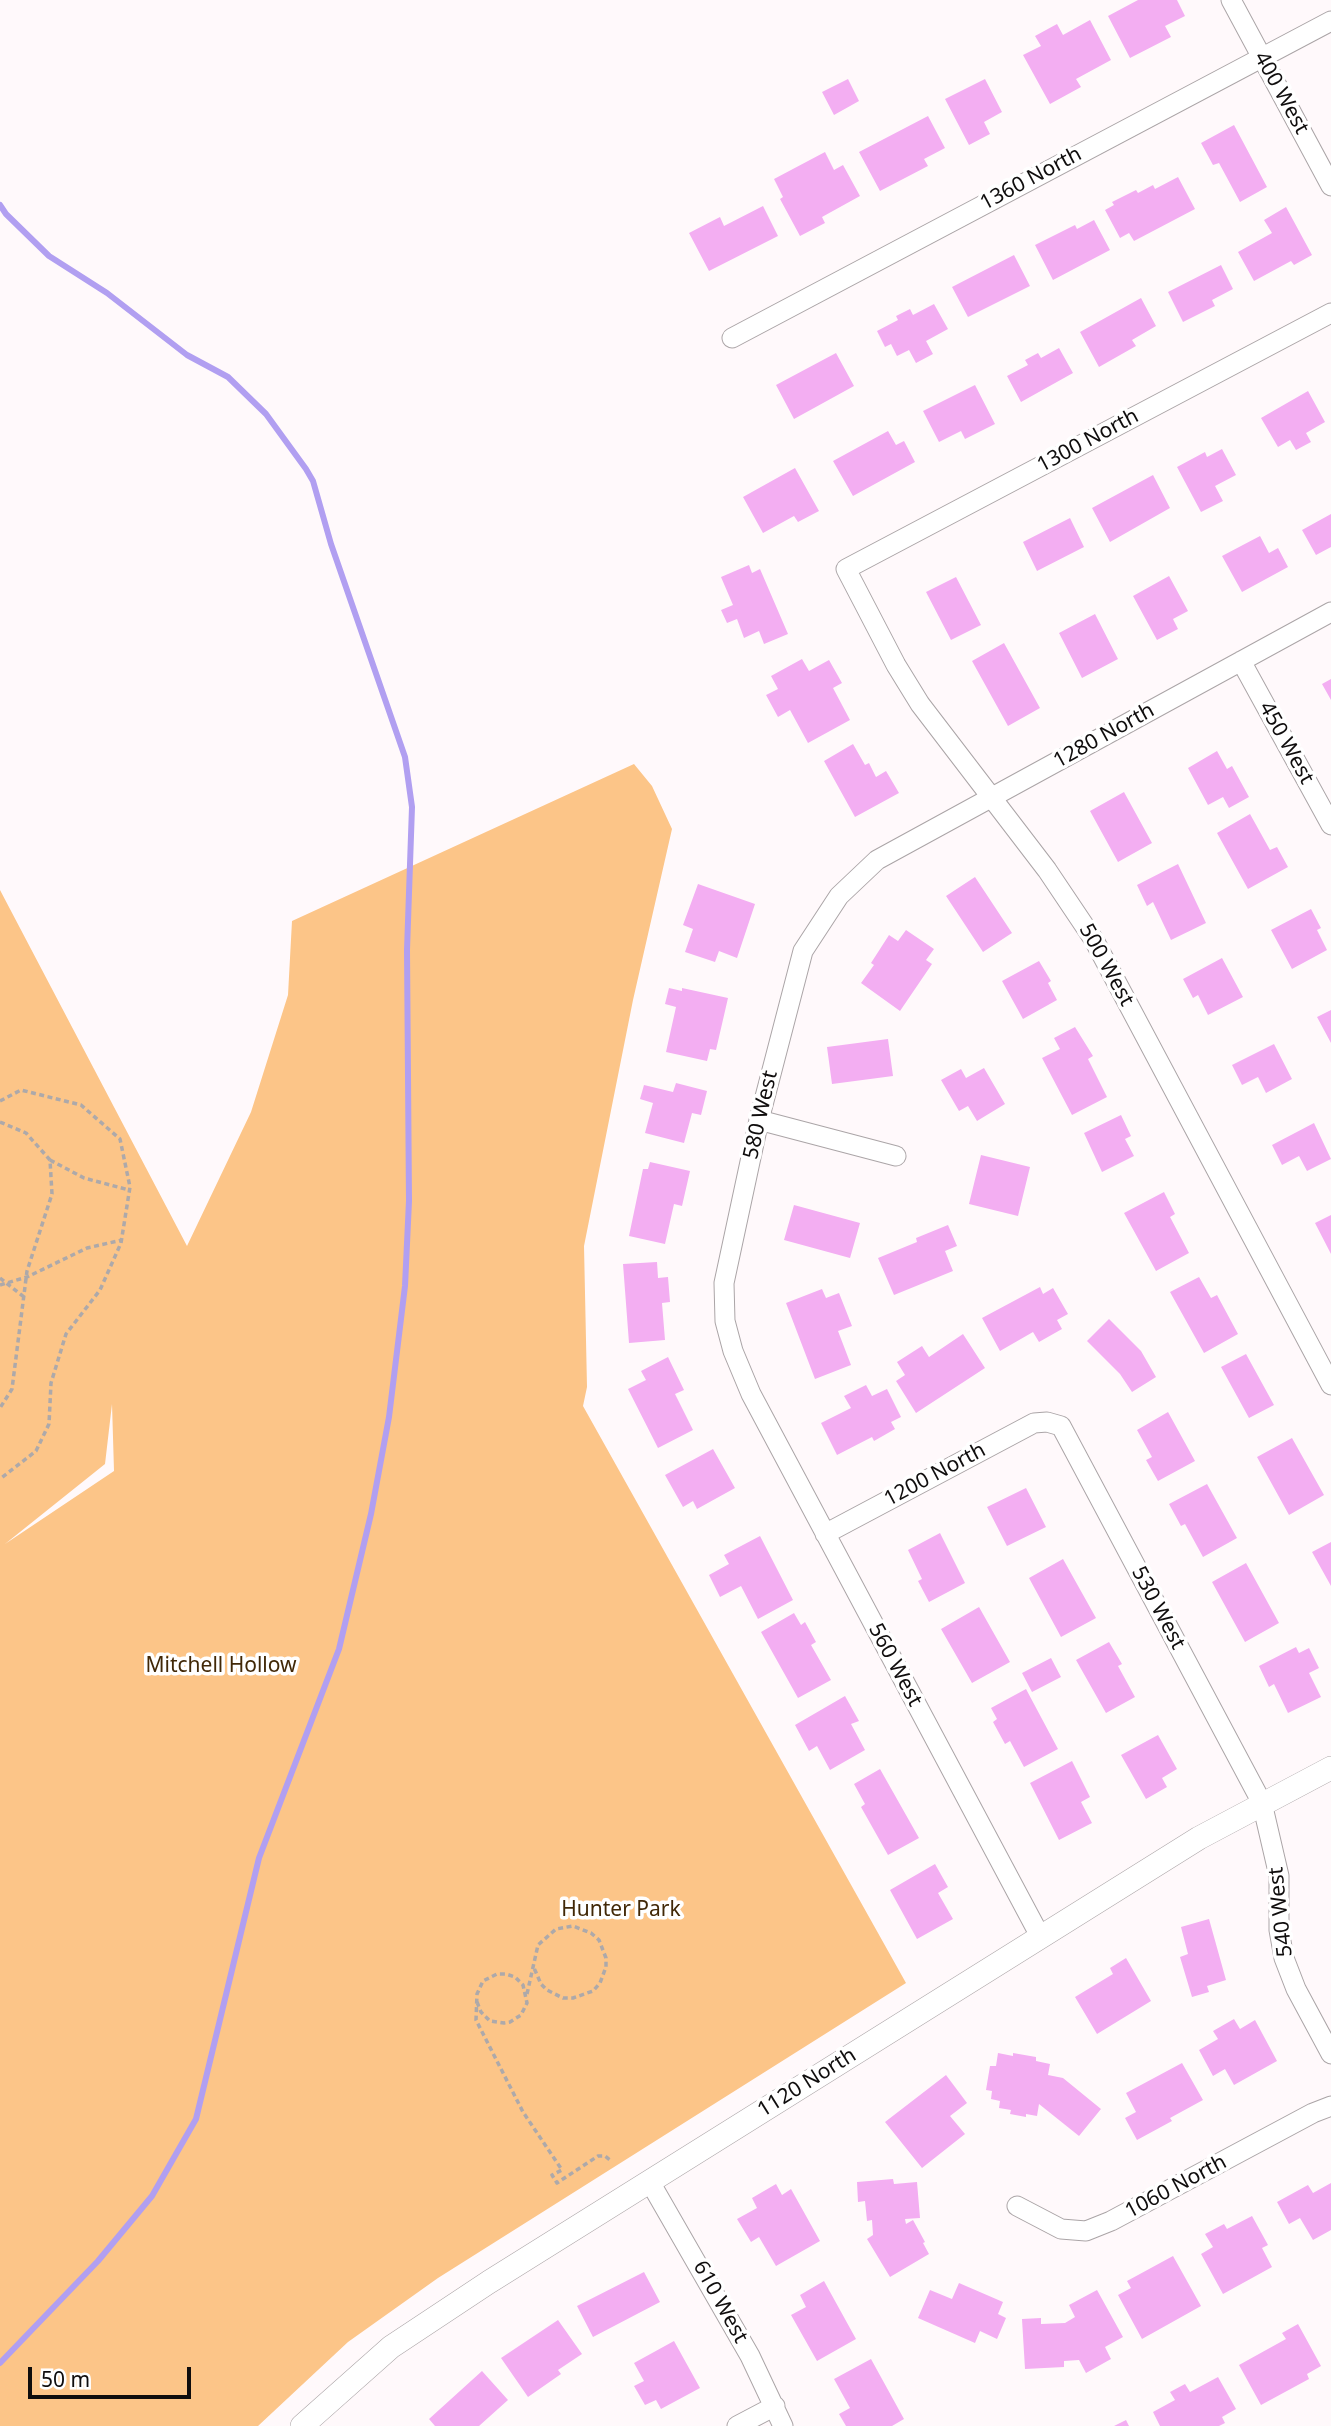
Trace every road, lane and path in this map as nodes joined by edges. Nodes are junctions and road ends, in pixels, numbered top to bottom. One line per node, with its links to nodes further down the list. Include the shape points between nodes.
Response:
1 (1231, 0): 3 (street, 400 West)
2 (1331, 21): 3 (street, 1360 North)
3 (1261, 58): 4 (street, 400 West); 6 (street, 1360 North)
4 (1331, 186)
5 (1331, 313): 7 (street, 1300 North)
6 (732, 338)
7 (846, 569): 10 (street, 500 West, via 920,704)
8 (1331, 612): 9 (street, 1280 North)
9 (1241, 661): 10 (street, 1280 North); 11 (street, 450 West)
10 (991, 797): 12 (street, 1280 North); 25 (street, 500 West, via 1094,940)
11 (1331, 825)
12 (877, 860): 14 (street, 580 West, via 839,896 803,951)
13 (0, 1101): 18 (path, via 20,1090 82,1105 120,1139)
14 (759, 1120): 16 (street); 26 (street, 580 West, via 724,1283 733,1351)
15 (0, 1122): 17 (path, via 26,1133)
16 (896, 1156)
17 (50, 1160): 18 (path, via 84,1178); 20 (path, via 52,1194)
18 (130, 1190): 19 (path)
19 (122, 1240): 20 (path, via 87,1248); 29 (path, via 100,1290 66,1334 51,1383 49,1424 36,1451)
20 (27, 1277): 22 (path); 24 (path)
21 (0, 1278): 22 (path)
22 (6, 1283): 23 (path); 24 (path)
23 (0, 1284)
24 (24, 1297): 27 (path, via 12,1389)
25 (1331, 1385)
26 (751, 1394): 30 (street, 560 West)
27 (0, 1408)
28 (1047, 1422): 30 (street, 1200 North, via 1034,1423); 32 (street, 530 West, via 1060,1426)
29 (1, 1477)
30 (825, 1534): 33 (street, 560 West)
31 (1331, 1768): 32 (street, 1120 North)
32 (1262, 1803): 33 (street, 1120 North); 37 (street, 540 West, via 1279,1876 1284,1958)
33 (1040, 1936): 40 (street, 1120 North)
34 (534, 1968): 34 (path, via 542,1939 564,1926 591,1933 606,1958 600,1983 593,1991 573,1998 547,1990); 35 (path)
35 (527, 1996): 36 (path, via 521,2015 503,2024 485,2017); 36 (path, via 515,1977 497,1974 483,1981)
36 (477, 2002): 39 (path, via 476,2020 482,2032 523,2112 562,2170 552,2175 557,2183 598,2157)
37 (1331, 2054)
38 (1331, 2106): 41 (street, 1060 North, via 1086,2231 1061,2229)
39 (610, 2160)
40 (650, 2182): 42 (street, 610 West); 43 (street, 1120 North, via 391,2347)
41 (1017, 2206)
42 (775, 2406): 44 (street); 45 (street, 610 West)
43 (302, 2426)
44 (737, 2426)
45 (783, 2426)

